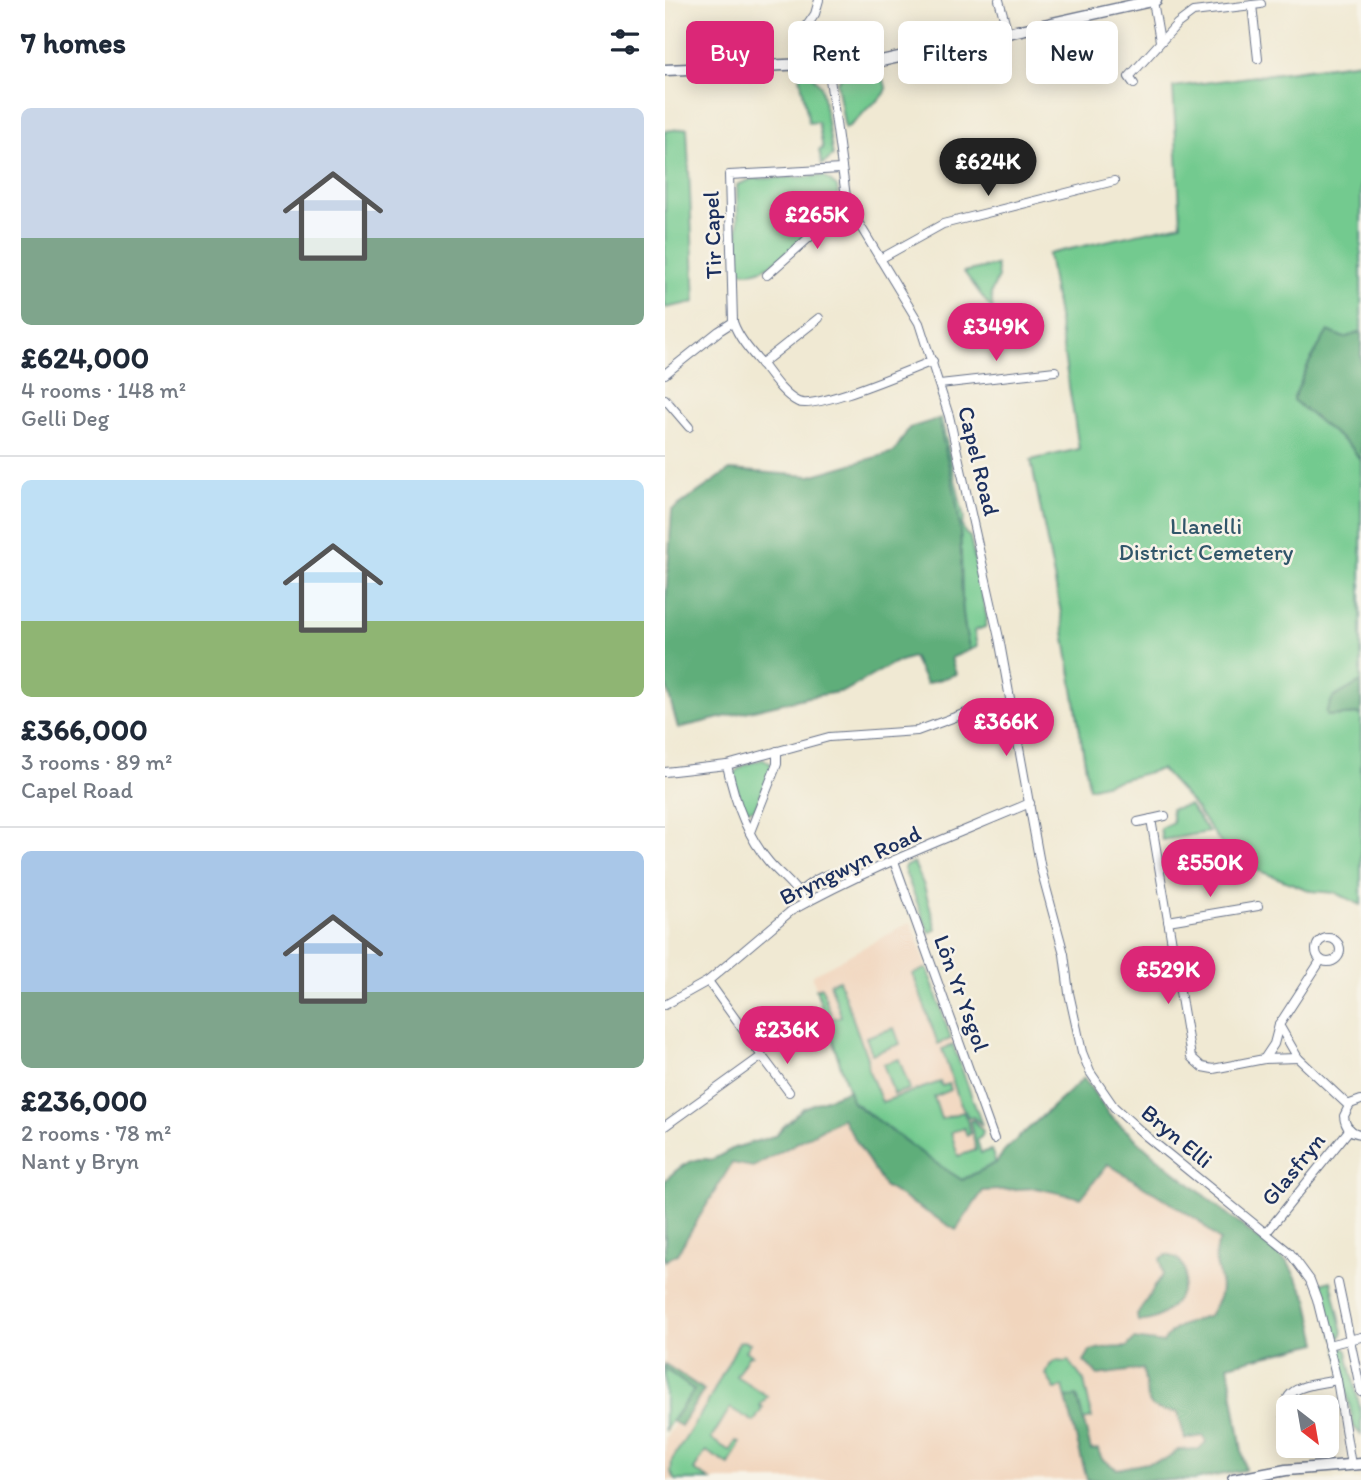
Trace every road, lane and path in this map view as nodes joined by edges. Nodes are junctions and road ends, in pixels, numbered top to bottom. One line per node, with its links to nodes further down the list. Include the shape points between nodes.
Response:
1 (819, 0): 4 (street)
2 (999, 0): 5 (street)
3 (1155, 0): 6 (street); 7 (street)
4 (810, 21)
5 (1005, 21)
6 (1012, 32)
7 (1160, 41): 8 (street, via 1193,12 1257,5); 12 (street, via 1129,77)
8 (1258, 59)
9 (788, 65): 10 (street)
10 (665, 70)
11 (830, 84): 13 (street, Capel Road)
12 (1134, 84)
13 (841, 169): 15 (street, Capel Road); 19 (street, Tir Capel, via 729,175)
14 (1114, 181): 16 (street, via 943,224)
15 (846, 204): 16 (street, Capel Road); 17 (street)
16 (880, 259): 20 (street, Capel Road, via 919,323)
17 (767, 275)
18 (819, 318): 21 (street)
19 (733, 322): 21 (street); 23 (street)
20 (933, 360): 21 (street, via 813,403 800,403 787,395); 24 (street, Capel Road)
21 (761, 364)
22 (1055, 371): 24 (street)
23 (665, 373)
24 (940, 384): 27 (street, Capel Road)
25 (665, 399): 26 (street)
26 (689, 427)
27 (1012, 707): 28 (street, via 966,713 917,731 829,737); 31 (street, Capel Road)
28 (777, 751): 29 (street); 35 (street, via 777,764)
29 (727, 765): 30 (street); 35 (street)
30 (665, 772)
31 (1030, 803): 36 (street, Bryngwyn Road); 56 (street, Bryn Elli, via 1076,1031 1090,1072 1114,1107)
32 (1165, 816): 33 (street)
33 (1151, 819): 34 (street); 41 (street)
34 (1138, 822)
35 (750, 832): 38 (street, via 770,863)
36 (894, 861): 37 (street, Bryngwyn Road); 55 (street, Lôn Yr Ysgol)
37 (858, 877): 38 (street, via 840,872 818,878); 39 (street, Bryngwyn Road)
38 (799, 892): 39 (street)
39 (806, 903): 43 (street, Bryngwyn Road)
40 (1258, 906): 41 (street)
41 (1168, 920): 48 (street, via 1191,1057 1202,1067 1213,1069)
42 (1321, 960): 45 (street)
43 (708, 981): 44 (street, Bryngwyn Road); 46 (street)
44 (665, 1005)
45 (1279, 1025): 47 (street); 48 (street)
46 (762, 1056): 49 (street); 52 (street)
47 (1298, 1058): 48 (street); 51 (street)
48 (1264, 1059)
49 (789, 1093)
50 (1361, 1100): 51 (street)
51 (1349, 1106): 53 (street, Glasfryn, via 1344,1116)
52 (665, 1126)
53 (1350, 1129): 54 (street, Glasfryn); 56 (street, Glasfryn)
54 (1361, 1134)
55 (994, 1139)
56 (1266, 1233): 60 (street, Bryn Elli, via 1310,1280)
57 (1338, 1283): 59 (street)
58 (1361, 1337): 59 (street)
59 (1350, 1339): 60 (street); 62 (street)
60 (1328, 1345): 61 (street, Bryn Elli)
61 (1337, 1380): 63 (street); 64 (street, Bryn Elli)
62 (1361, 1392)
63 (1288, 1395)
64 (1356, 1464): 65 (street, via 1286,1469)
65 (1233, 1480)

